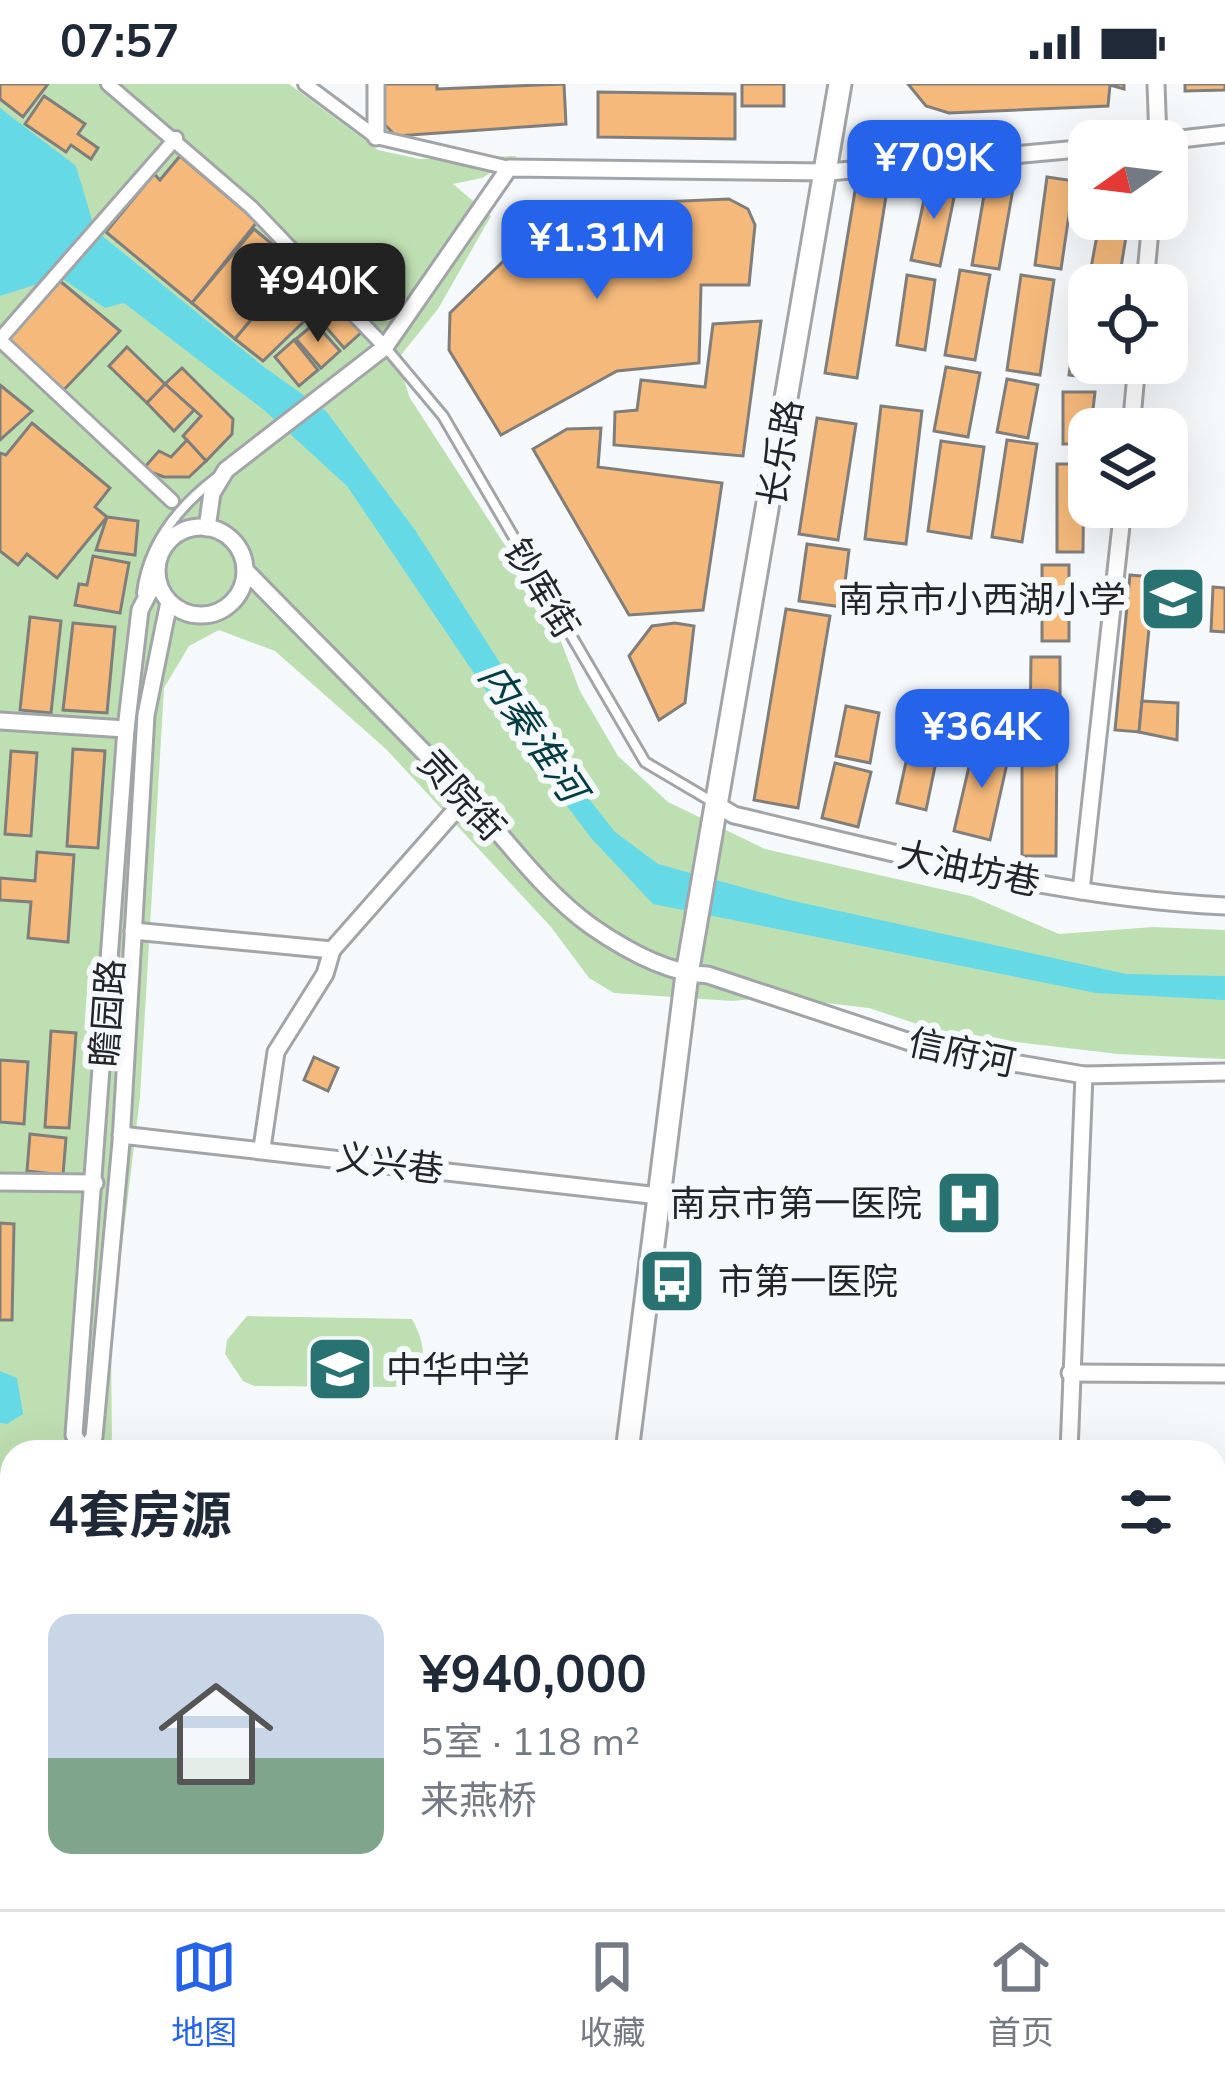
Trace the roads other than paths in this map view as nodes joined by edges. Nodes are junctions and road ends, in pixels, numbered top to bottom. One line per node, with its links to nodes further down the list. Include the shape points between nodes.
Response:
1 (108, 84): 9 (street)
2 (305, 84): 8 (street)
3 (376, 84): 8 (street)
4 (840, 84): 13 (main road, 长乐路)
5 (1156, 84): 6 (street)
6 (1159, 120)
7 (1225, 134): 10 (street)
8 (376, 137): 12 (street)
9 (176, 138): 14 (street); 15 (street)
10 (1188, 138)
11 (1068, 150): 13 (street)
12 (509, 168): 13 (street); 15 (street)
13 (829, 172): 27 (main road, 长乐路)
14 (0, 339): 17 (street)
15 (385, 346): 16 (street); 27 (lane, 钞库街, via 443,416 645,762)
16 (226, 470): 18 (street, via 212,493); 23 (lane, via 156,544)
17 (172, 501)
18 (207, 528): 20 (street, via 234,542); 21 (street, via 170,540)
19 (1122, 528): 28 (street)
20 (245, 570): 22 (street, via 236,598 211,615); 26 (street, 贡院街)
21 (157, 577): 22 (street); 23 (street, 瞻园路)
22 (169, 602): 30 (street, 瞻园路, via 146,716)
23 (140, 610): 25 (street, 瞻园路)
24 (0, 722): 25 (street)
25 (126, 729): 35 (street, 瞻园路)
26 (467, 797): 31 (street); 32 (street, 贡院街, via 544,886 590,925)
27 (717, 813): 28 (street, 大油坊巷); 32 (main road, 长乐路, via 692,945)
28 (1081, 891): 29 (street, 大油坊巷)
29 (1225, 906)
30 (134, 931): 31 (street); 36 (street, 瞻园路)
31 (332, 950): 39 (street, via 276,1052)
32 (698, 975): 34 (street, 信府河, via 931,1049); 42 (main road)
33 (1225, 1072): 34 (street, 信府河)
34 (1084, 1075): 43 (street)
35 (100, 1110): 36 (street, via 111,1122); 38 (street, 瞻园路)
36 (122, 1112): 37 (street, 瞻园路)
37 (121, 1139): 38 (street, 义兴巷, via 110,1130); 39 (street, 义兴巷); 46 (street, 瞻园路)
38 (98, 1141): 41 (street, 瞻园路)
39 (262, 1148): 42 (street, 义兴巷)
40 (0, 1182): 41 (street)
41 (95, 1183): 45 (street, 瞻园路)
42 (659, 1196): 47 (main road)
43 (1070, 1372): 44 (street); 48 (street)
44 (1225, 1374)
45 (77, 1440)
46 (92, 1440)
47 (628, 1440)
48 (1069, 1440)

